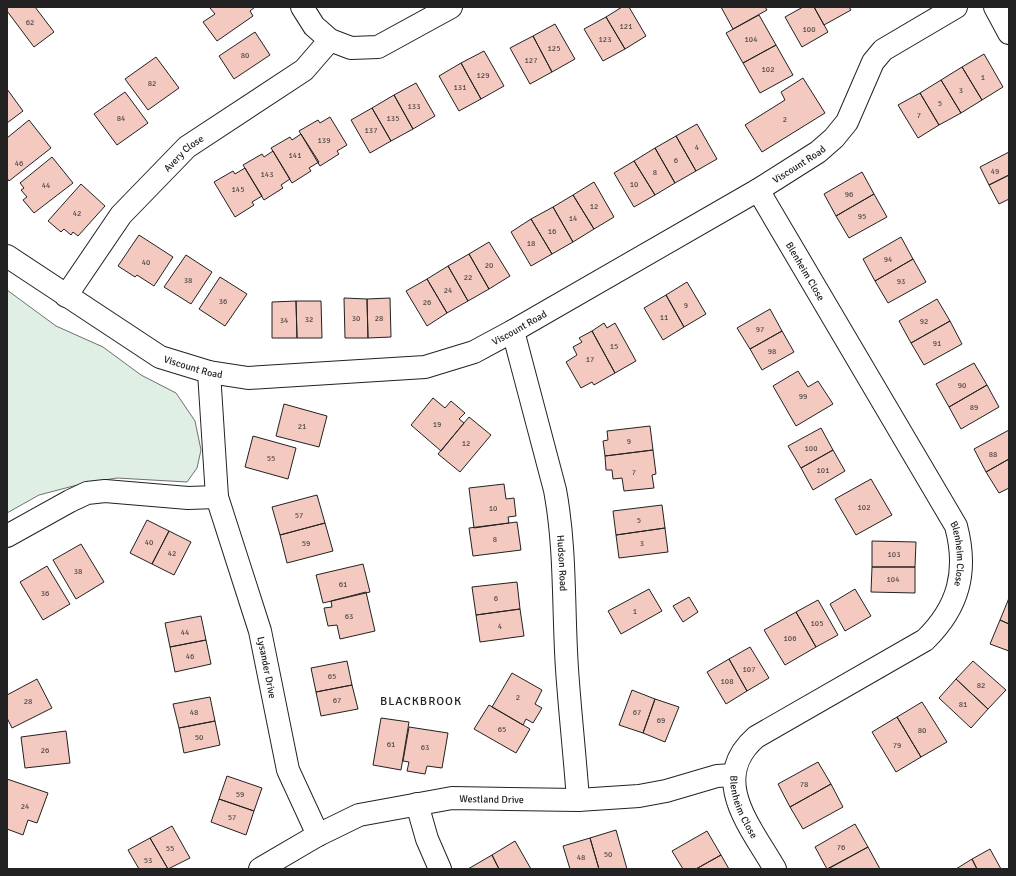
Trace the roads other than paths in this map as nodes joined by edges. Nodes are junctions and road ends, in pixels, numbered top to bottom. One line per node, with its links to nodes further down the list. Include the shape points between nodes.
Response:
1 (302, 7): 6 (street, via 314,26)
2 (451, 7): 6 (street, via 378,46 351,48)
3 (956, 7): 7 (street, Viscount Road, via 883,50 873,62 847,122 834,138 818,152)
4 (995, 7): 5 (street)
5 (1009, 33)
6 (330, 40): 9 (street, Avery Close, via 304,70 187,147 121,215)
7 (758, 190): 10 (street, Viscount Road); 14 (street, Blenheim Close, via 956,526 961,544 962,564 960,581 947,613 925,640 756,737 744,747 737,760)
8 (7, 256): 9 (street, Viscount Road)
9 (66, 296): 11 (street, Viscount Road, via 160,357)
10 (513, 331): 11 (street, Viscount Road, via 474,352 425,367 248,378); 15 (street, Hudson Road, via 559,510 565,585 567,669)
11 (209, 372): 12 (street, Lysander Drive)
12 (217, 497): 13 (street, via 188,498 105,491 87,494); 17 (street, Lysander Drive, via 260,631 288,770)
13 (7, 536)
14 (734, 775): 15 (street, Westland Drive, via 716,776 639,796); 20 (street, Blenheim Close, via 740,809)
15 (578, 800): 16 (street, Westland Drive, via 452,798)
16 (418, 804): 17 (street, Westland Drive, via 359,815); 19 (street, via 426,839)
17 (318, 835): 18 (street, Westland Drive)
18 (260, 869)
19 (440, 869)
20 (775, 869)

